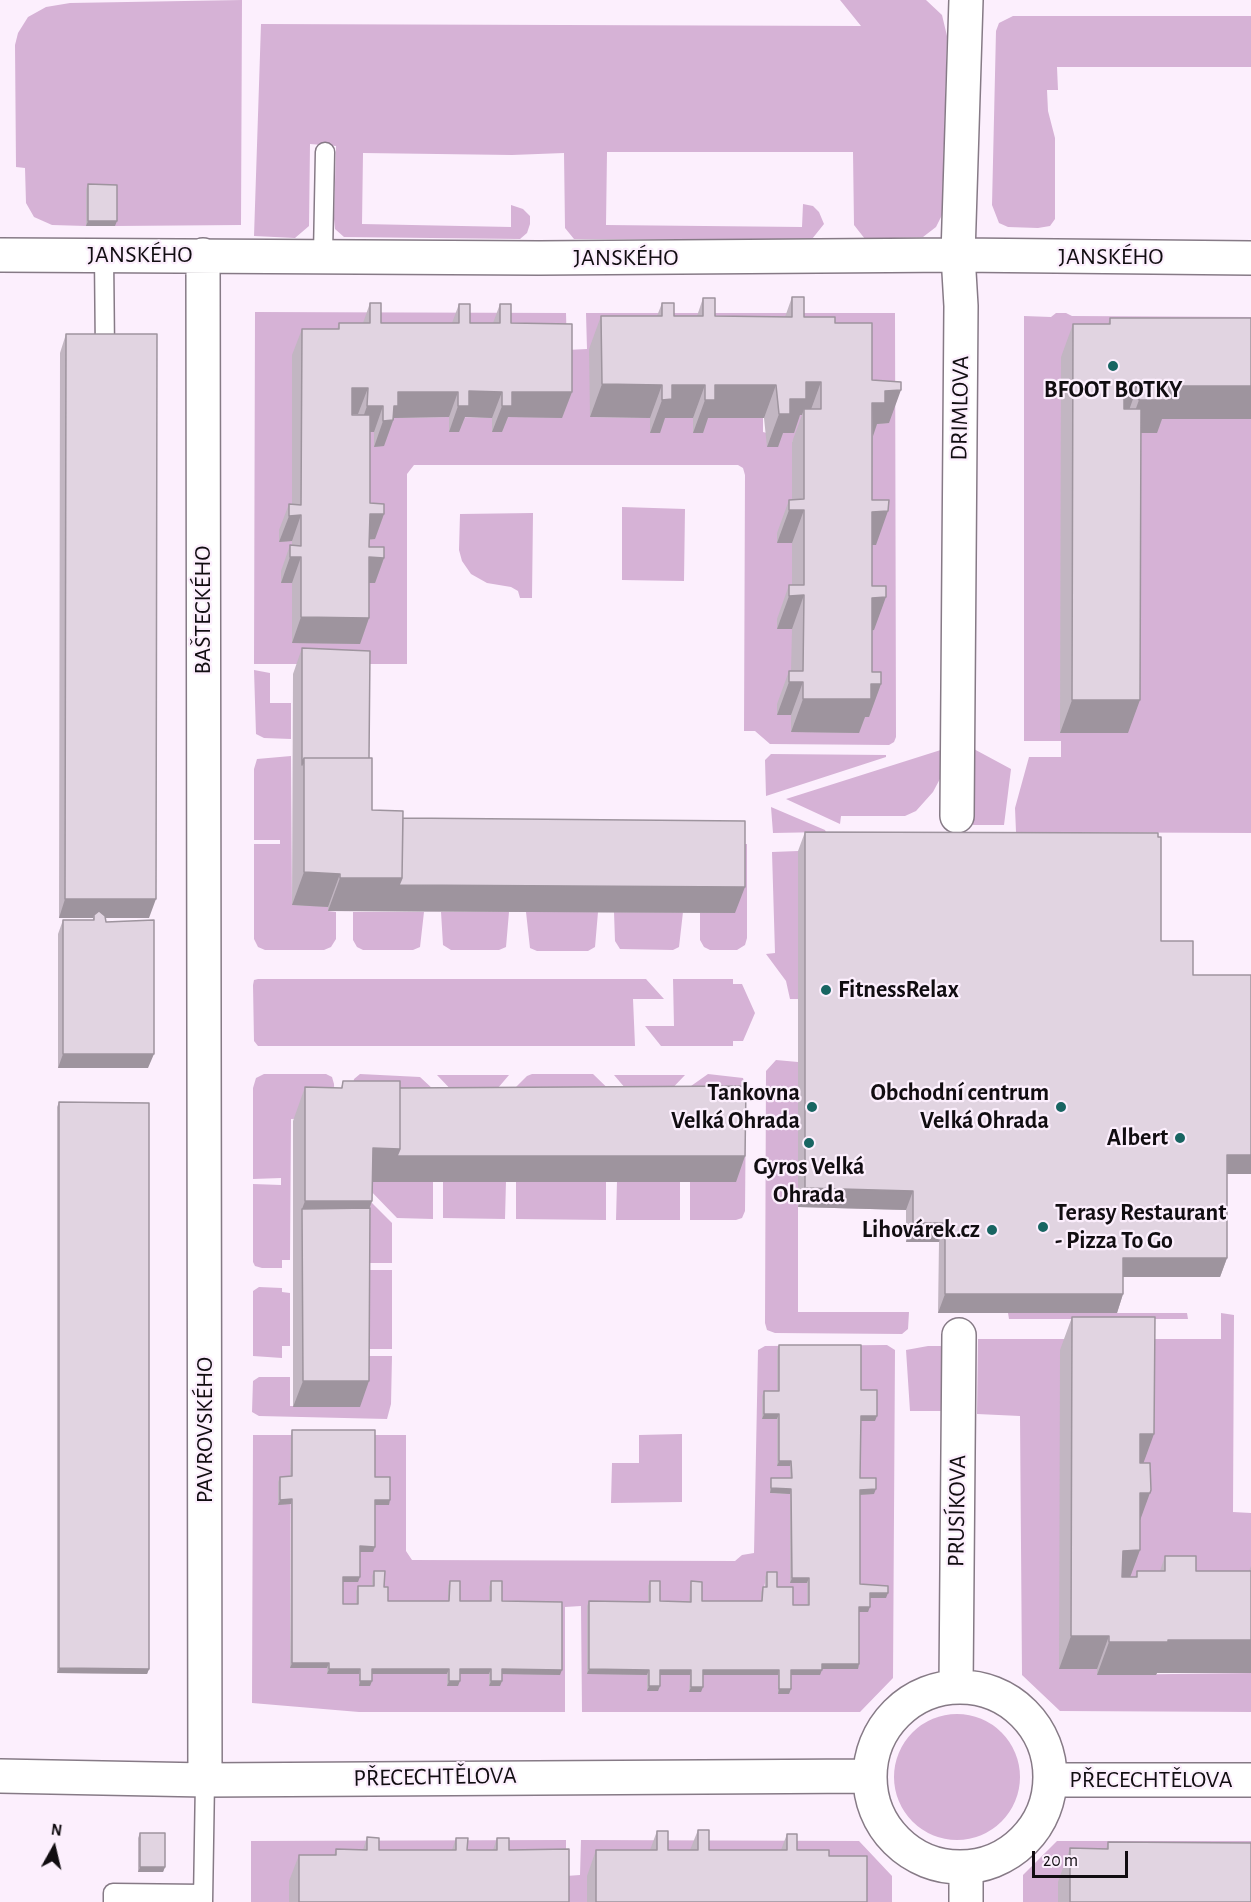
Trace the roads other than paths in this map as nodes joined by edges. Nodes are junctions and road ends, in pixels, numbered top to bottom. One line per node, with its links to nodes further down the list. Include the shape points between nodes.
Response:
1 (966, 0): 7 (street, DRIMLOVA)
2 (325, 152): 6 (lane)
3 (0, 255): 4 (street, JANSKÉHO)
4 (104, 255): 5 (street, JANSKÉHO); 9 (lane)
5 (202, 255): 6 (street, JANSKÉHO); 11 (street, BAŠTECKÉHO)
6 (323, 255): 7 (street, JANSKÉHO)
7 (958, 255): 8 (street, JANSKÉHO); 10 (street, DRIMLOVA, via 961,318)
8 (1251, 258)
9 (105, 353)
10 (957, 816)
11 (203, 965): 16 (street, PAVROVSKÉHO)
12 (959, 1335): 13 (street, PRUSÍKOVA)
13 (956, 1687): 15 (street, PŘECECHTĚLOVA, via 929,1692 905,1705 886,1725 874,1749); 17 (street, PŘECECHTĚLOVA, via 985,1690 1012,1703 1033,1724 1047,1750)
14 (0, 1776): 16 (street, PŘECECHTĚLOVA)
15 (869, 1776): 16 (street, PŘECECHTĚLOVA); 19 (street, PŘECECHTĚLOVA, via 874,1805 888,1832 909,1852 936,1865)
16 (205, 1780): 20 (lane, PAVROVSKÉHO)
17 (1051, 1780): 18 (street, PŘECECHTĚLOVA); 19 (street, PŘECECHTĚLOVA, via 1046,1806 1034,1830 1016,1849 992,1862)
18 (1251, 1780)
19 (966, 1868): 22 (street)
20 (203, 1898): 21 (lane, PAVROVSKÉHO, via 113,1893)
21 (112, 1902)
22 (966, 1902)

